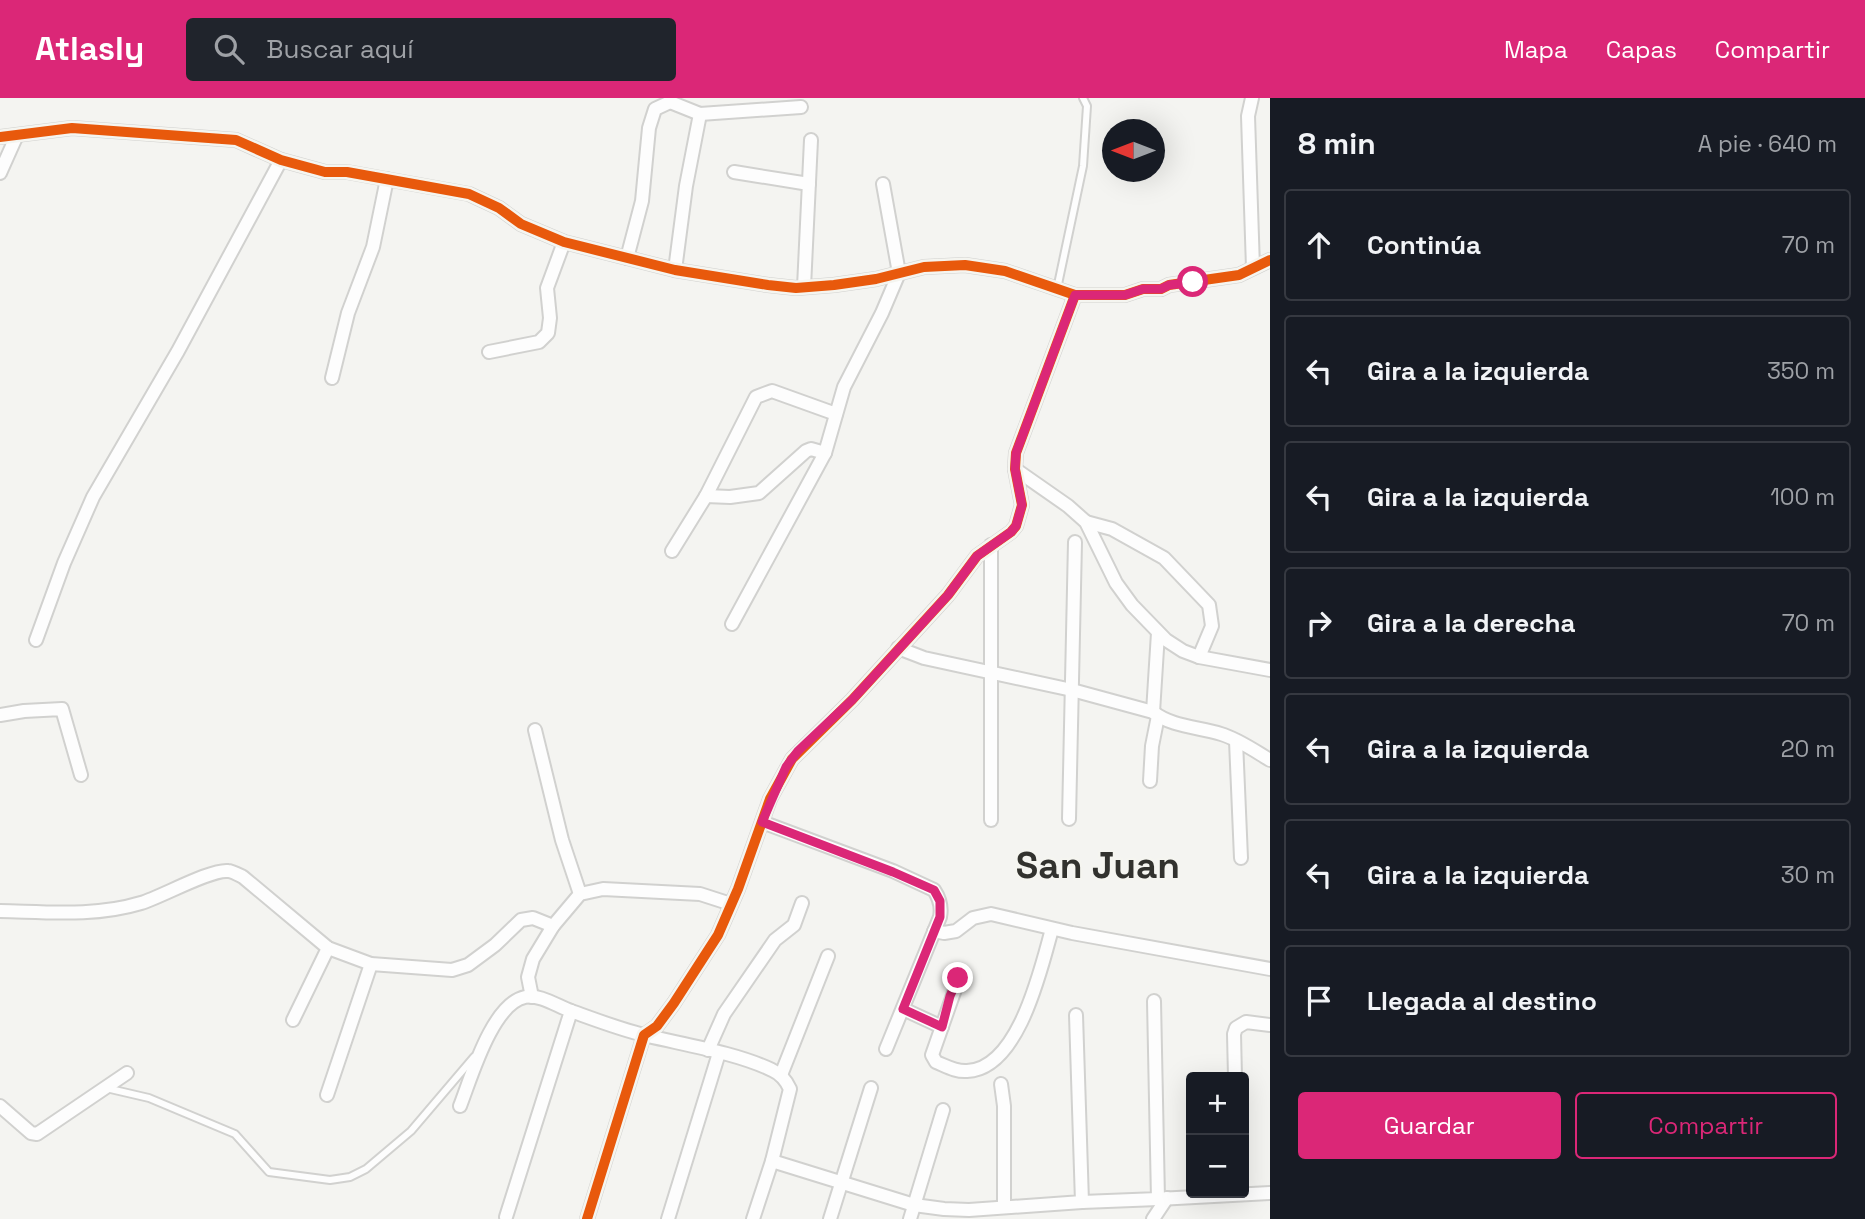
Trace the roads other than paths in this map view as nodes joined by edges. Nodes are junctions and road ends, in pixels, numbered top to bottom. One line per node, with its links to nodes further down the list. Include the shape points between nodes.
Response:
1 (1083, 98): 21 (lane, via 1087,106 1083,166)
2 (1252, 98): 17 (street, via 1248,116)
3 (801, 107): 4 (street)
4 (700, 114): 15 (street, via 670,102 655,110 642,201); 18 (street)
5 (17, 135): 6 (street); 8 (street, via 72,128 236,140); 10 (street)
6 (0, 136)
7 (811, 140): 12 (street)
8 (281, 160): 11 (street, via 325,172); 35 (street, via 93,497)
9 (734, 172): 12 (street)
10 (0, 173)
11 (387, 179): 14 (street, via 469,194); 24 (street, via 373,247 348,313)
12 (809, 184): 20 (street)
13 (883, 184): 19 (street)
14 (564, 242): 15 (street); 23 (street, via 547,288 548,334 540,342)
15 (627, 258): 18 (street)
16 (1270, 260): 17 (street)
17 (1253, 268): 22 (street, via 1239,275 1125,295)
18 (675, 270): 20 (street)
19 (899, 273): 20 (street); 21 (street, via 965,265 1005,271); 25 (street, via 844,387)
20 (804, 287)
21 (1057, 289): 22 (street)
22 (1075, 295): 27 (street, via 1019,443)
23 (489, 352)
24 (332, 378)
25 (836, 414): 26 (street); 28 (street, via 772,391 756,397)
26 (825, 453): 28 (street, via 806,451 760,493); 33 (street)
27 (1015, 469): 29 (street); 31 (street, via 1022,505 1019,519 1011,532)
28 (706, 496): 32 (street)
29 (1086, 522): 34 (street, via 1115,583); 37 (street, via 1112,529 1164,558 1209,606 1212,626)
30 (1075, 542): 40 (street)
31 (990, 545): 36 (street); 39 (street)
32 (672, 551)
33 (732, 624)
34 (1158, 633): 37 (street); 41 (street)
35 (36, 640)
36 (898, 648): 39 (street); 50 (street, via 792,759)
37 (1199, 657): 38 (street)
38 (1270, 670)
39 (989, 674): 40 (street); 49 (street)
40 (1072, 690): 41 (street); 48 (street)
41 (1155, 714): 44 (street); 47 (street)
42 (0, 715): 46 (street, via 62,709)
43 (535, 730): 52 (street)
44 (1236, 741): 45 (street); 51 (street)
45 (1270, 760)
46 (81, 775)
47 (1150, 781)
48 (1069, 819)
49 (991, 820)
50 (762, 822): 54 (street); 58 (street, via 934,890 941,906)
51 (1241, 858)
52 (580, 894): 54 (street, via 603,889 700,894); 56 (street)
53 (802, 903): 75 (street, via 794,925 775,940 724,1014)
54 (731, 904): 72 (street, via 718,935 674,1003)
55 (0, 911): 59 (street, via 110,910 227,870 243,877)
56 (553, 926): 61 (street, via 533,918 521,920 468,965 452,970); 64 (street, via 533,959 528,976)
57 (1052, 929): 58 (street, via 985,914 956,930); 62 (street); 71 (street, via 1021,1026 994,1058 970,1071 936,1062 932,1051)
58 (934, 930): 66 (street)
59 (328, 948): 61 (street); 69 (street)
60 (828, 956): 78 (street)
61 (371, 964): 82 (street)
62 (1270, 969)
63 (958, 978): 71 (street)
64 (532, 997): 67 (street); 73 (street, via 523,997 508,1008)
65 (1154, 1001): 91 (street)
66 (903, 1009): 71 (street); 74 (street)
67 (571, 1011): 72 (street); 95 (street)
68 (1076, 1015): 92 (street)
69 (293, 1020)
70 (1270, 1025): 76 (street, via 1246,1023 1236,1028)
71 (942, 1027)
72 (644, 1035): 75 (street); 96 (street)
73 (482, 1048): 80 (lane, via 411,1131 366,1169 330,1180 269,1172 235,1134 149,1098); 84 (street)
74 (886, 1049)
75 (714, 1052): 78 (street); 97 (street)
76 (1235, 1072)
77 (127, 1073): 80 (street)
78 (780, 1075): 86 (street, via 790,1089)
79 (1001, 1084): 94 (street)
80 (105, 1087): 83 (street, via 37,1134)
81 (871, 1088): 87 (street)
82 (327, 1096)
83 (0, 1106)
84 (460, 1106)
85 (943, 1110): 93 (street)
86 (772, 1161): 87 (street); 98 (street)
87 (841, 1182): 93 (street); 99 (street)
88 (1270, 1193): 89 (street)
89 (1249, 1194)
90 (1186, 1197): 91 (street)
91 (1162, 1199): 92 (street); 101 (street)
92 (1082, 1202): 94 (street)
93 (914, 1205): 94 (street); 100 (street)
94 (1004, 1207)
95 (506, 1217)
96 (587, 1219)
97 (668, 1219)
98 (752, 1219)
99 (830, 1219)
100 (910, 1219)
101 (1153, 1219)

